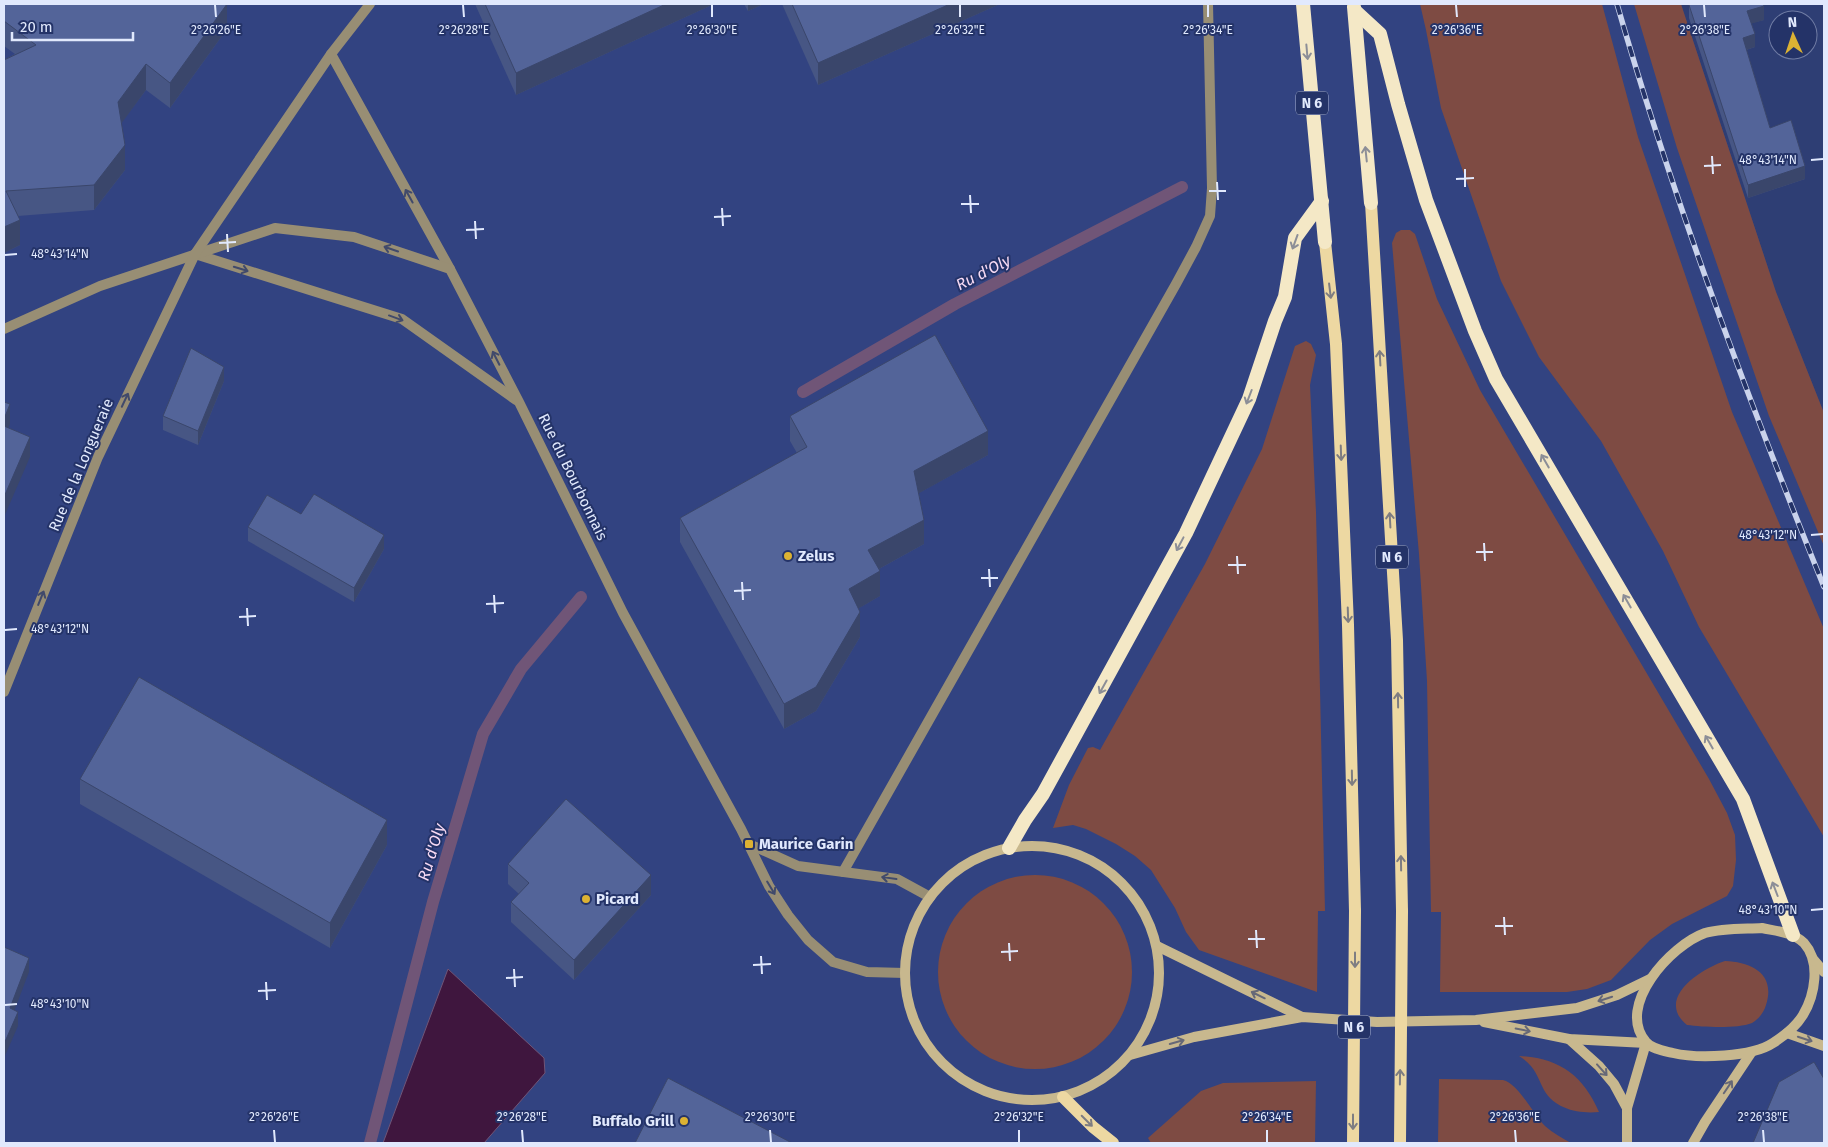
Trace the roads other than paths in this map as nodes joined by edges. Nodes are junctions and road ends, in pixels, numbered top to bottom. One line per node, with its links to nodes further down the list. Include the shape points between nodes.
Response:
1 (370, 4): 5 (street, Rue de la Longueraie)
2 (1208, 4): 16 (street, via 1210,216 1176,284)
3 (1303, 4): 6 (highway, N 6, one-way to 6)
4 (1354, 8): 7 (highway, N 6, one-way to 4); 18 (highway, one-way to 4, via 1743,799 1496,379 1426,200 1380,34)
5 (331, 54): 9 (street, Rue de la Longueraie); 10 (street, Rue du Bourbonnais, one-way to 5)
6 (1322, 202): 8 (highway, N 6); 15 (highway, one-way to 15, via 1295,238 1285,296 1249,399 1186,532 1043,794)
7 (1371, 203): 36 (main road, N 6, one-way to 7, bridge, via 1402,911 1397,640)
8 (1325, 242): 35 (main road, N 6, one-way to 35, bridge, via 1336,344 1348,625 1355,911)
9 (195, 254): 10 (street, one-way to 9, via 354,237 274,228); 11 (street, via 100,286); 12 (street, one-way to 12, via 402,319); 13 (street, Rue de la Longueraie, one-way to 9, via 98,457)
10 (450, 269): 12 (street, Rue du Bourbonnais, one-way to 10)
11 (4, 329)
12 (518, 402): 14 (street, Rue du Bourbonnais, via 623,613)
13 (4, 692)
14 (749, 844): 16 (street, via 798,866); 22 (street, Rue du Bourbonnais, one-way to 22, via 769,886 788,915 808,940 833,962 867,972)
15 (1009, 848): 17 (main road, via 979,858 952,874); 19 (main road, via 1048,847 1086,858 1118,879 1143,910)
16 (843, 872): 17 (street, one-way to 16, via 897,879)
17 (930, 897): 22 (main road, via 916,921 908,946)
18 (1793, 935): 20 (main road, via 1804,944); 23 (main road, via 1762,928 1706,933 1684,944)
19 (1157, 946): 24 (main road, one-way to 19); 31 (main road, via 1160,984 1156,1004 1142,1039)
20 (1813, 959): 21 (main road); 26 (main road, via 1811,999 1803,1016)
21 (1824, 972)
22 (905, 973): 32 (main road, via 909,1004 920,1032 939,1060 965,1082 996,1095 1030,1100)
23 (1650, 979): 25 (main road, one-way to 25, via 1617,995 1577,1008); 28 (main road, via 1637,1014 1639,1029)
24 (1302, 1017): 25 (main road, via 1377,1022); 31 (main road, one-way to 24, via 1194,1037)
25 (1476, 1020): 27 (main road, one-way to 27)
26 (1787, 1033): 29 (main road, one-way to 29); 30 (main road)
27 (1569, 1039): 28 (main road); 33 (main road, one-way to 33, via 1599,1066)
28 (1646, 1043): 30 (main road, via 1678,1054); 33 (main road)
29 (1824, 1046)
30 (1751, 1053): 38 (main road, one-way to 30)
31 (1130, 1055): 32 (main road, via 1100,1081)
32 (1063, 1097): 34 (main road, one-way to 34)
33 (1627, 1108): 37 (main road)
34 (1113, 1143)
35 (1353, 1143)
36 (1400, 1143)
37 (1627, 1143)
38 (1693, 1143)

